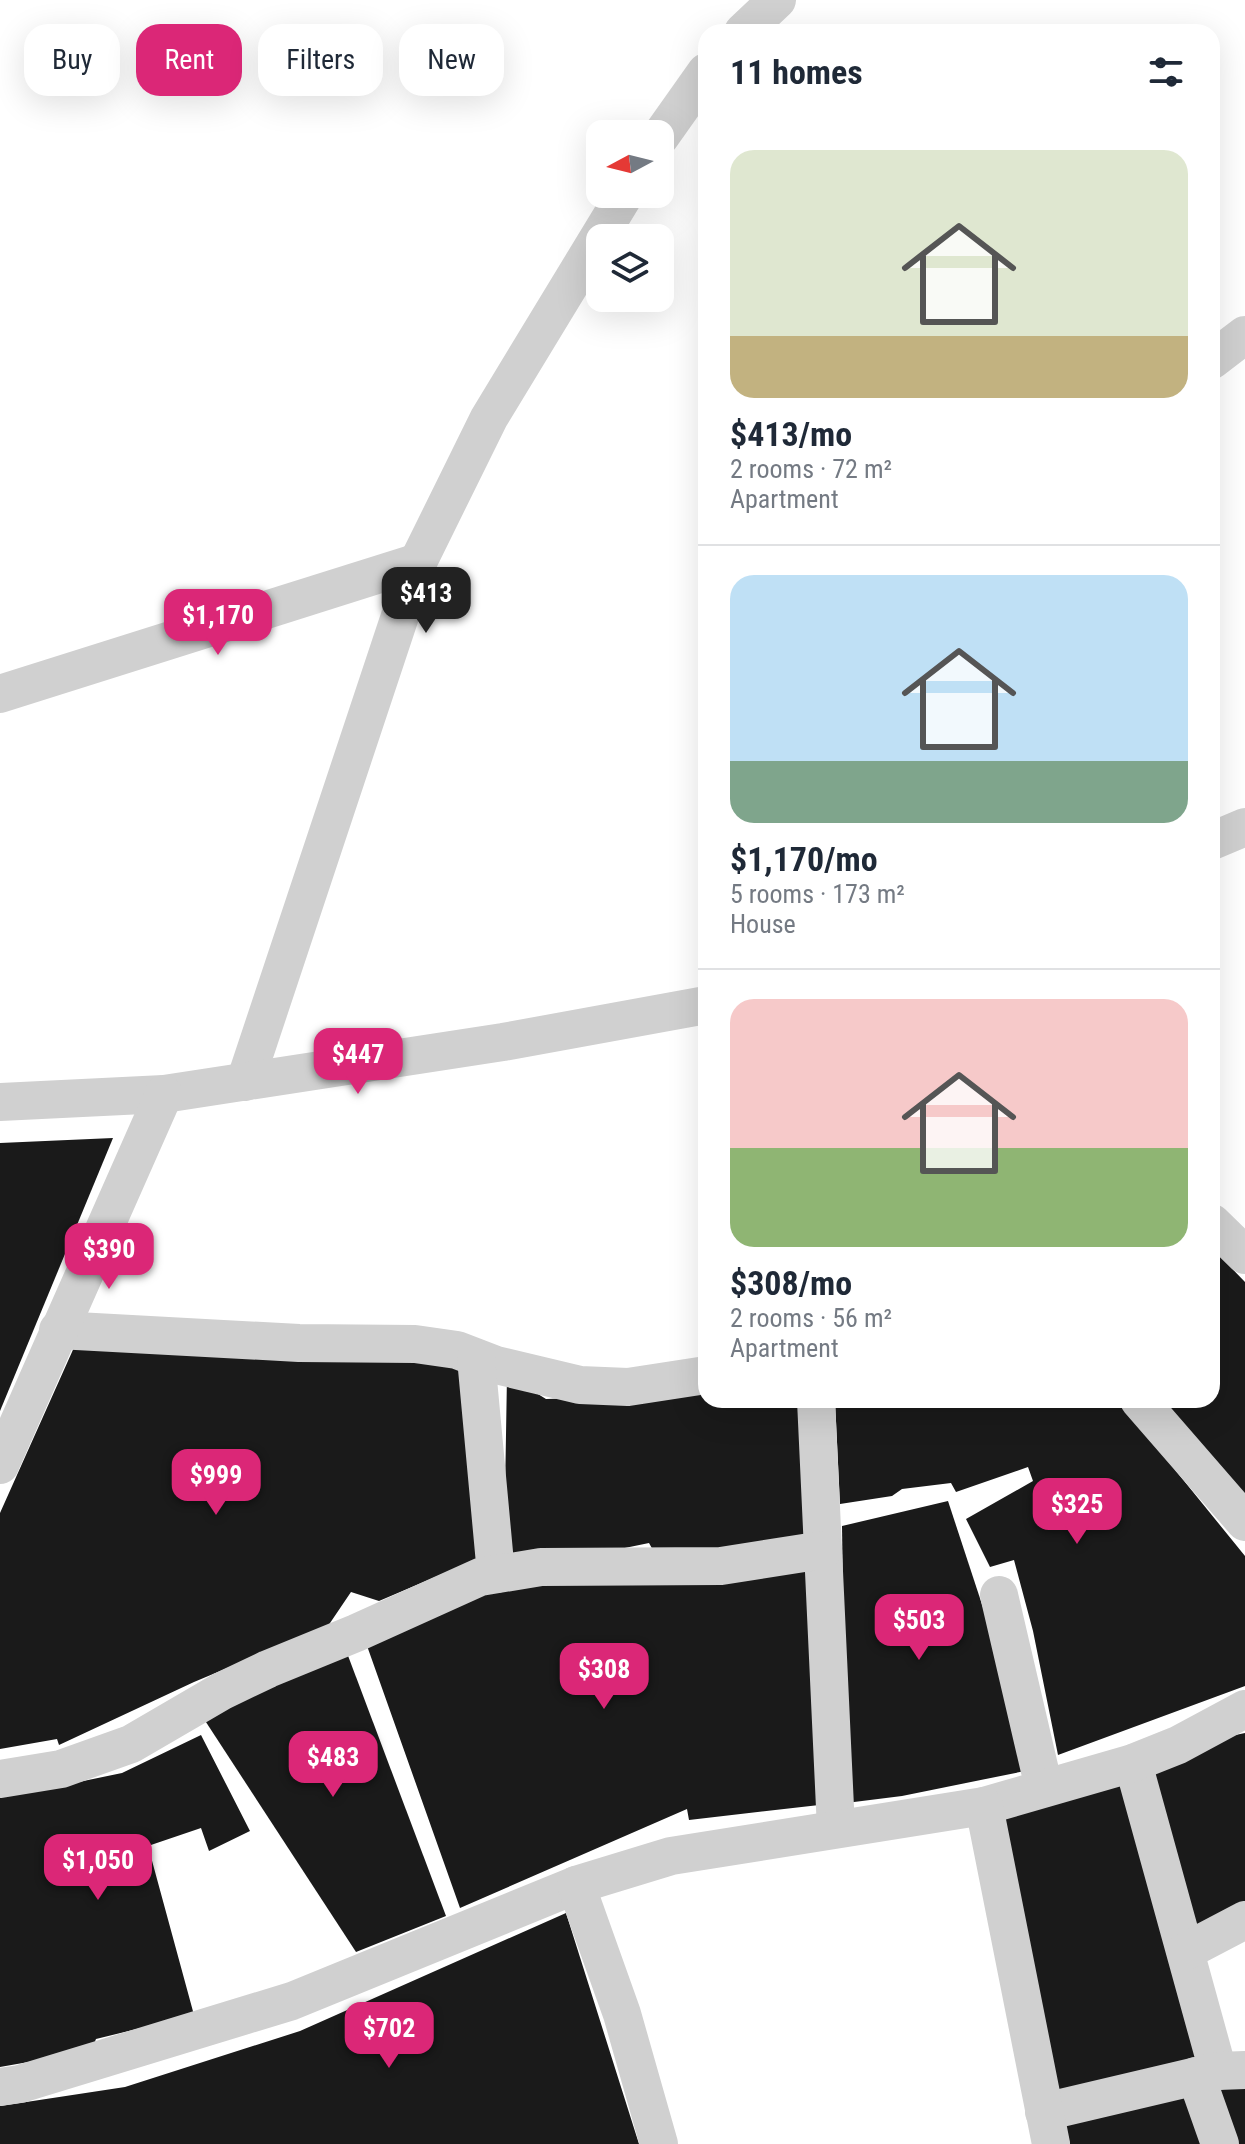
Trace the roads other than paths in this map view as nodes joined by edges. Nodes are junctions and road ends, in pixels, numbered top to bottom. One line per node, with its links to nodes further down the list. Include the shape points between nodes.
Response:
1 (777, 0): 2 (street)
2 (752, 24)
3 (698, 83): 4 (street)
4 (672, 120)
5 (616, 208): 8 (street, via 489,418)
6 (1245, 335): 7 (street)
7 (1220, 354)
8 (418, 562): 9 (street); 13 (street)
9 (0, 694)
10 (1245, 827): 11 (street)
11 (1220, 838)
12 (698, 1006): 13 (street)
13 (245, 1082): 14 (street)
14 (164, 1094): 15 (street); 18 (street)
15 (0, 1102)
16 (1220, 1231): 17 (street)
17 (1245, 1255)
18 (58, 1330): 19 (street, via 415,1344); 23 (street)
19 (476, 1358): 20 (street, via 580,1385 628,1387); 26 (street)
20 (698, 1376)
21 (816, 1408): 25 (street)
22 (1146, 1408): 24 (street)
23 (0, 1465)
24 (1245, 1522)
25 (823, 1550): 26 (street, via 721,1566 541,1567); 33 (street)
26 (496, 1574): 30 (street, via 441,1592 268,1669 131,1744 61,1769)
27 (999, 1595): 31 (street)
28 (1245, 1709): 29 (street)
29 (1133, 1763): 31 (street); 36 (street)
30 (0, 1779)
31 (1044, 1788): 32 (street)
32 (984, 1806): 33 (street); 39 (street)
33 (836, 1829): 34 (street, via 671,1856)
34 (576, 1885): 38 (street, via 292,2001); 40 (street, via 622,2014)
35 (1245, 1920): 36 (street)
36 (1186, 1951): 37 (street)
37 (1220, 2072): 39 (street); 41 (street)
38 (0, 2087)
39 (1048, 2128)
40 (659, 2144)
41 (1220, 2144)

